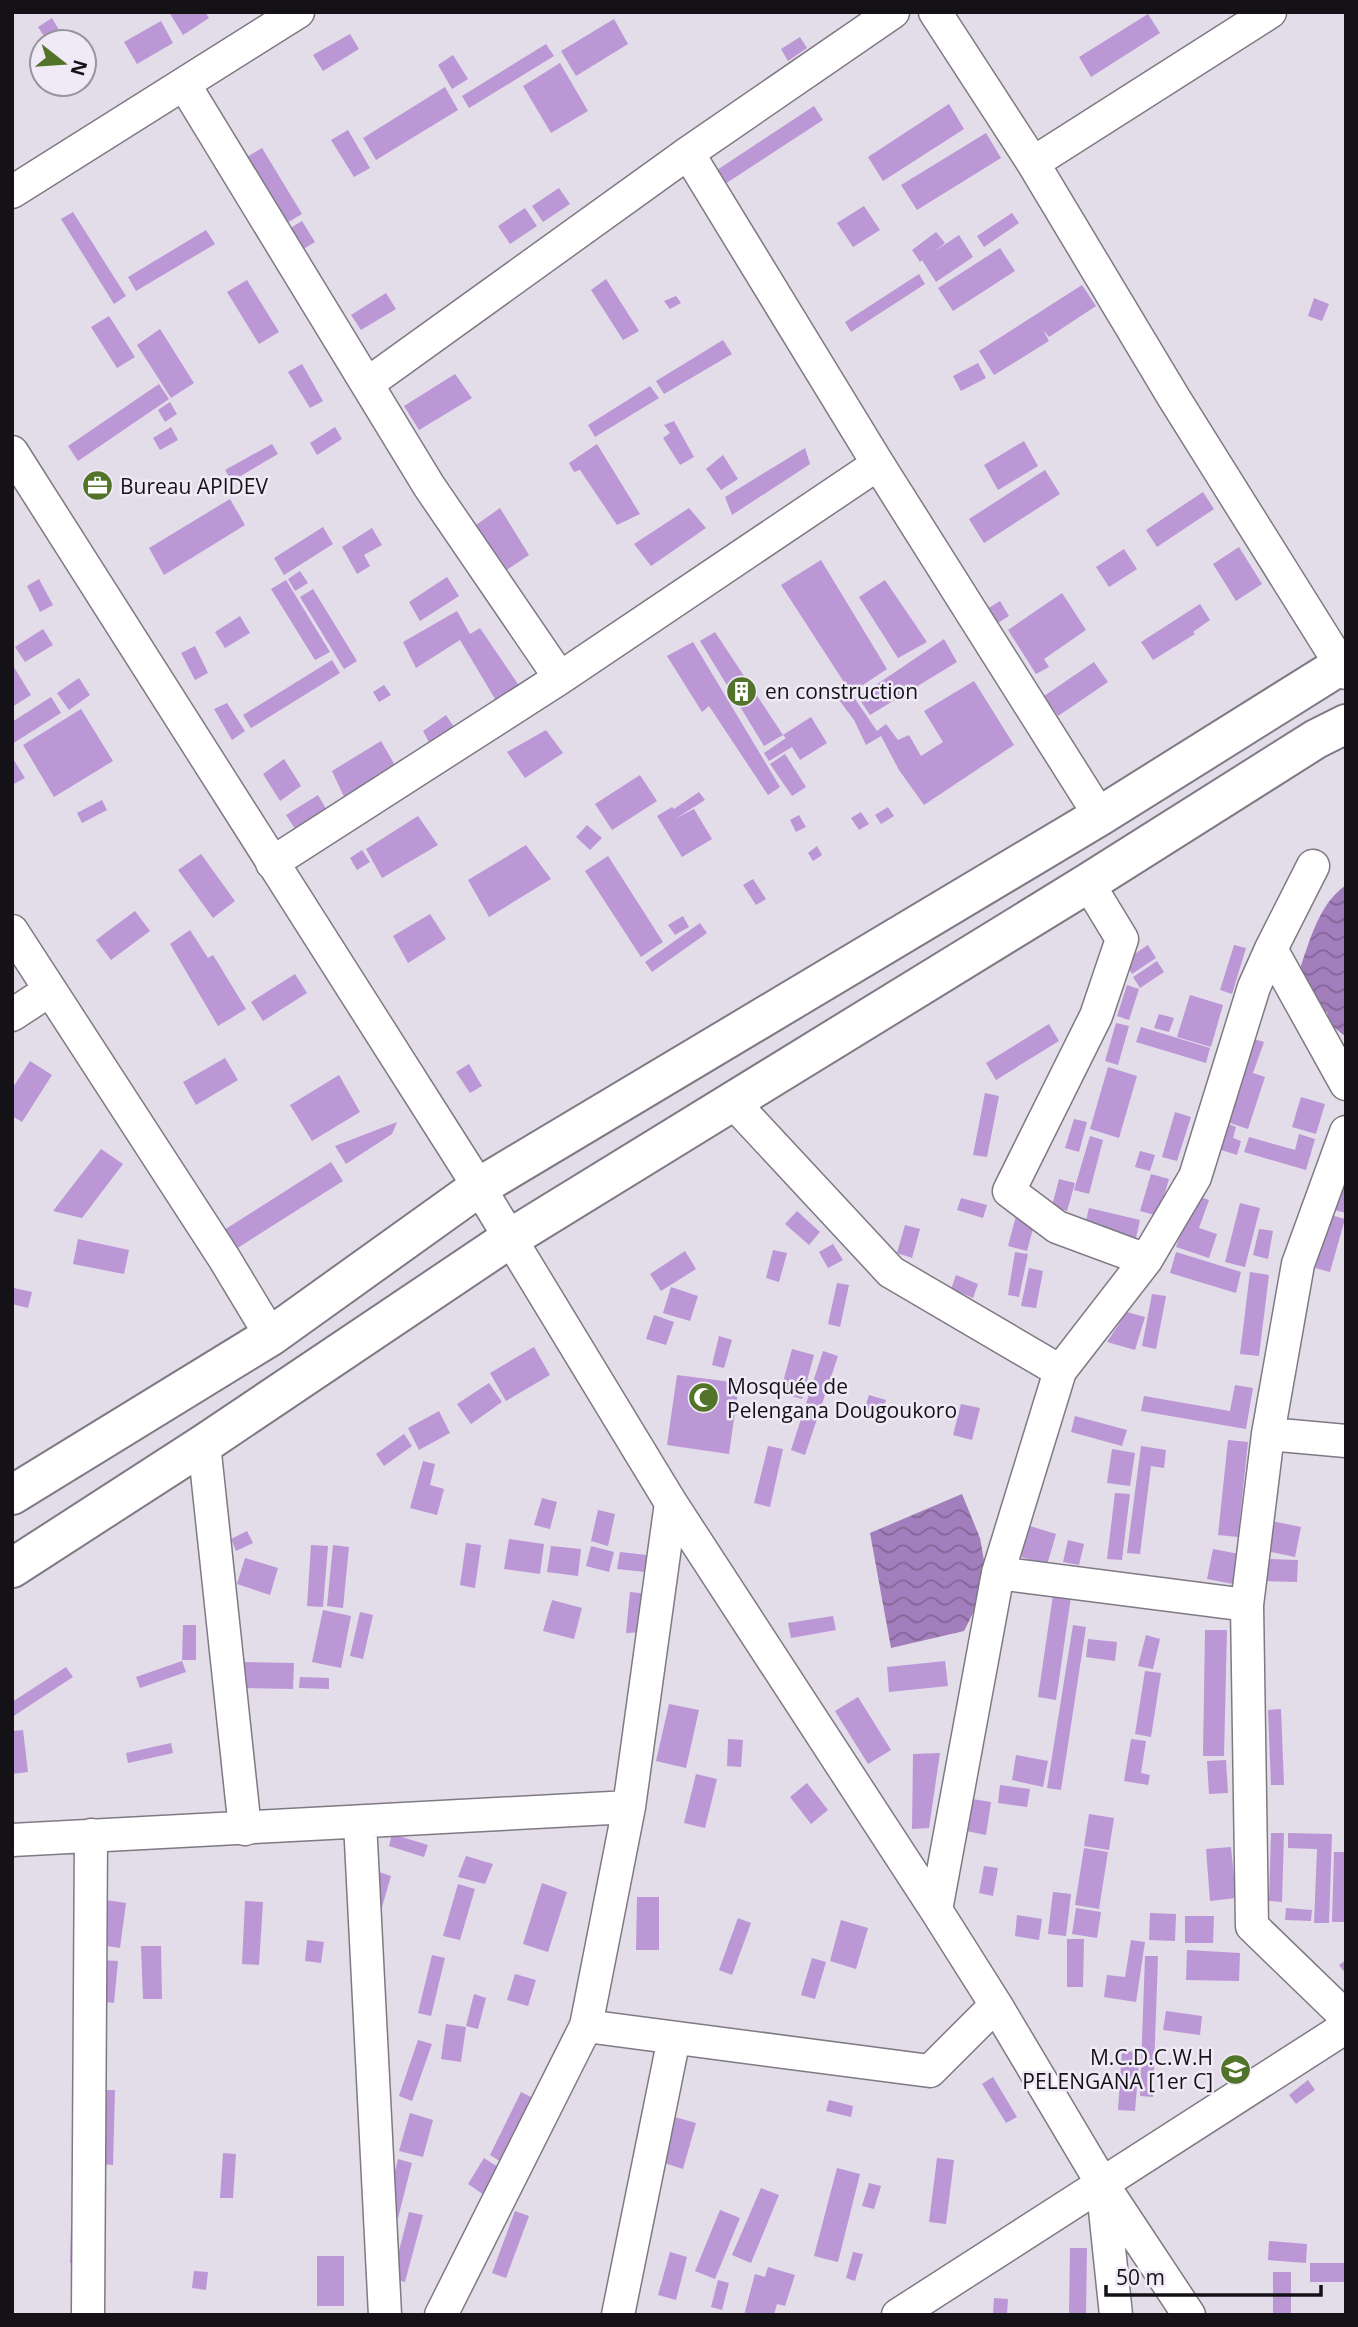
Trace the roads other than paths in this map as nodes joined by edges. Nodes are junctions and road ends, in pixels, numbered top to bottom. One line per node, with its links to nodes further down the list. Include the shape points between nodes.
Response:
1 (298, 12): 5 (street)
2 (893, 12): 6 (street)
3 (934, 12): 7 (street)
4 (1270, 12): 7 (street)
5 (184, 84): 8 (street); 9 (street)
6 (688, 153): 9 (street); 11 (street)
7 (1033, 163): 13 (street)
8 (12, 192)
9 (367, 384): 14 (street, via 429,486)
10 (12, 452): 12 (street)
11 (878, 464): 14 (street); 16 (street)
12 (23, 494): 17 (street)
13 (1344, 667): 16 (highway)
14 (560, 678): 17 (street)
15 (1346, 724): 19 (highway)
16 (1100, 816): 27 (highway)
17 (272, 863): 27 (street)
18 (1313, 866): 21 (street)
19 (1088, 883): 25 (highway); 29 (street, via 1122,939 1096,1016 1009,1191 1057,1227)
20 (12, 931): 22 (street)
21 (1271, 949): 24 (street); 29 (street, via 1254,987 1195,1177)
22 (50, 990): 23 (street); 30 (street)
23 (12, 1014)
24 (1346, 1084)
25 (732, 1101): 28 (highway); 31 (street, via 891,1272)
26 (1346, 1132): 32 (street, via 1298,1264)
27 (479, 1187): 28 (street); 30 (highway)
28 (509, 1239): 34 (highway); 36 (street)
29 (1146, 1260): 31 (street)
30 (271, 1336): 35 (highway)
31 (1060, 1371): 38 (street)
32 (1268, 1434): 33 (street); 39 (street)
33 (1346, 1441)
34 (204, 1444): 37 (highway); 42 (street)
35 (12, 1495)
36 (671, 1503): 40 (street); 45 (street)
37 (12, 1568)
38 (998, 1573): 39 (street); 45 (street)
39 (1247, 1605): 47 (street, via 1252,1926)
40 (629, 1807): 41 (street); 48 (street)
41 (360, 1822): 42 (street); 53 (street)
42 (245, 1829): 43 (street)
43 (91, 1835): 44 (street); 52 (street)
44 (12, 1840)
45 (936, 1910): 46 (street)
46 (996, 2005): 50 (street, via 930,2071); 51 (street)
47 (1346, 2017)
48 (586, 2026): 50 (street); 54 (street)
49 (1346, 2027): 51 (street)
50 (674, 2038): 55 (street)
51 (1103, 2185): 56 (street); 57 (street); 58 (street)
52 (88, 2315)
53 (385, 2315)
54 (441, 2315)
55 (618, 2315)
56 (898, 2315)
57 (1116, 2315)
58 (1189, 2315)

